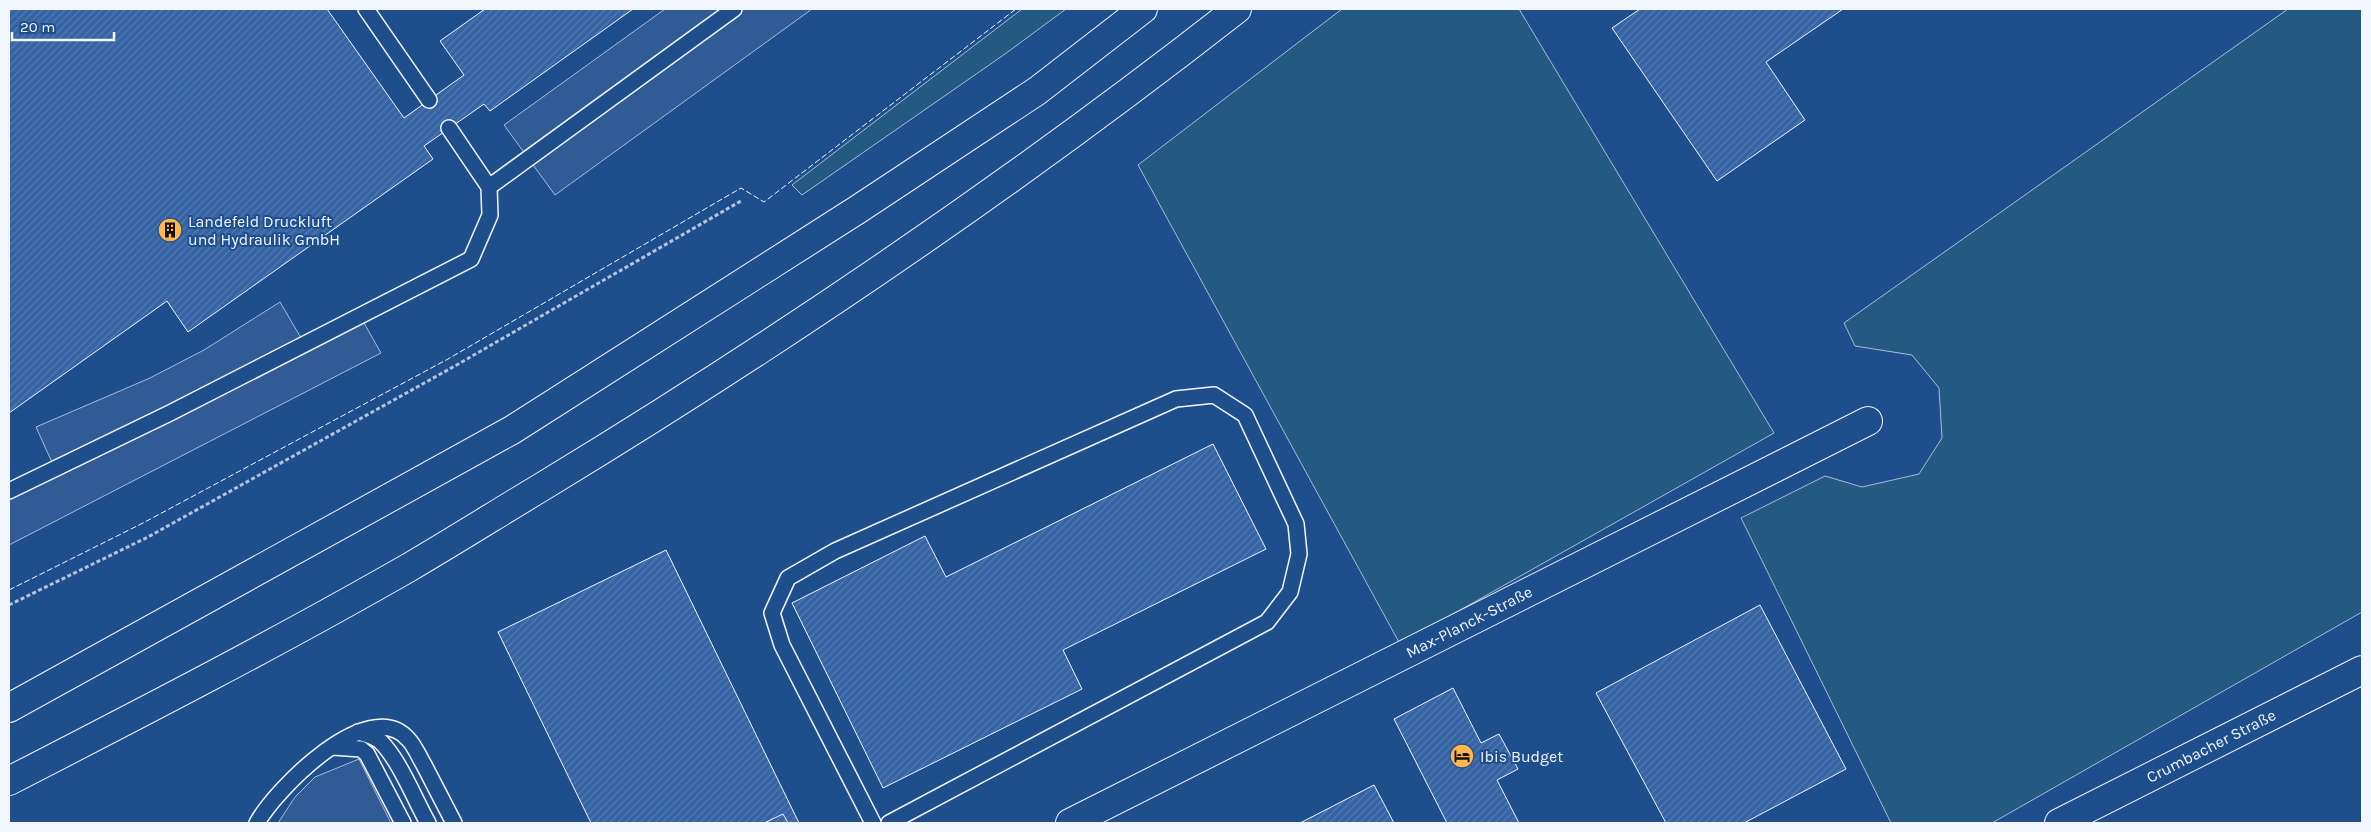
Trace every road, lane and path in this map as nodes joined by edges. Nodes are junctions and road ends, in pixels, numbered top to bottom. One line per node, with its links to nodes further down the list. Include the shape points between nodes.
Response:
1 (366, 9): 5 (lane)
2 (734, 9): 7 (lane)
3 (1143, 9): 13 (main road, via 1038,91 512,430)
4 (1237, 9): 16 (main road, via 1131,92 838,300 620,439 410,567 196,685)
5 (429, 100)
6 (449, 128): 7 (lane)
7 (489, 187): 10 (lane, via 490,215 471,259 170,413)
8 (741, 202): 11 (path, via 148,537)
9 (1868, 421): 23 (main road, Max-Planck-Straße)
10 (9, 491)
11 (9, 605)
12 (2362, 670): 24 (main road, Crumbacher Straße)
13 (9, 708)
14 (358, 732): 15 (lane); 19 (lane, via 381,742); 20 (lane, via 376,727 394,729 408,738)
15 (334, 747): 17 (lane, via 309,763 284,787); 18 (lane, via 361,749 367,754)
16 (9, 781)
17 (257, 823)
18 (404, 823)
19 (428, 823)
20 (454, 823)
21 (873, 823): 22 (lane, via 782,645 772,613 788,578 834,551 1176,399 1214,395 1245,415 1296,524 1298,554 1290,592 1266,622)
22 (889, 823)
23 (1070, 823)
24 (2060, 823)

